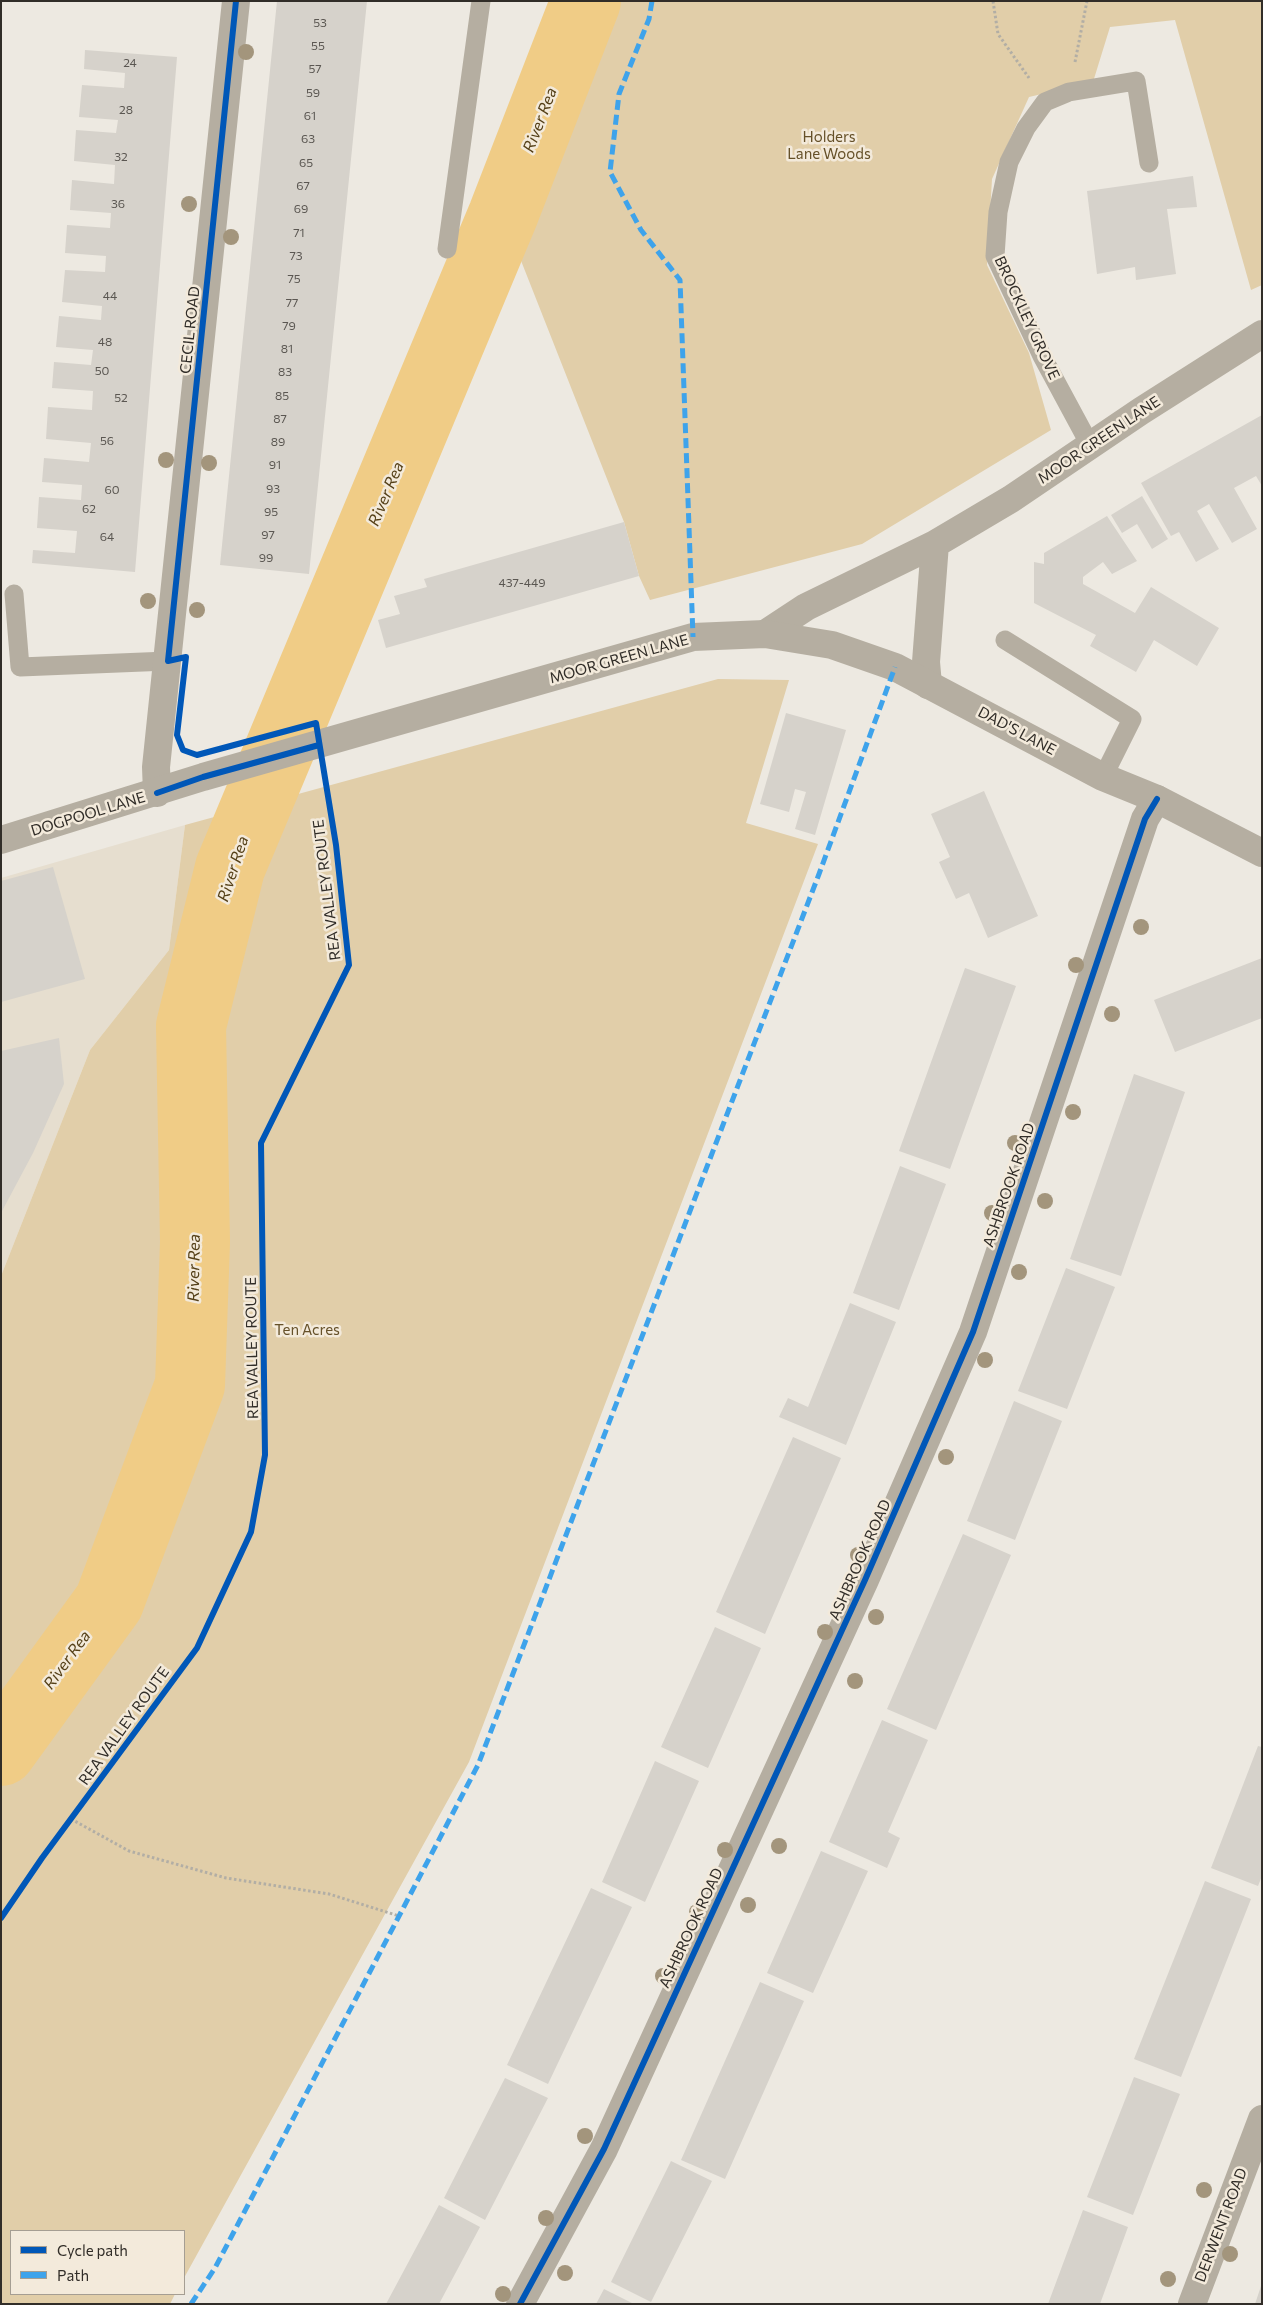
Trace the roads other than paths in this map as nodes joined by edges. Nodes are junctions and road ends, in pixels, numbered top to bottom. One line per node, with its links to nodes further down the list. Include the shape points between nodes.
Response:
1 (236, 1): 11 (street, CECIL ROAD)
2 (482, 1): 4 (lane)
3 (1149, 163): 6 (lane, BROCKLEY GROVE, via 1136,81 1069,92 1045,102 1026,128 1009,162 998,212 995,256 1042,356)
4 (447, 250)
5 (1262, 334): 6 (street, MOOR GREEN LANE)
6 (1090, 445): 7 (street, MOOR GREEN LANE, via 1011,499)
7 (934, 544): 9 (street, MOOR GREEN LANE, via 806,607); 12 (street, via 926,662)
8 (14, 594): 11 (lane, via 20,667)
9 (765, 634): 12 (street, DAD'S LANE, via 832,645 895,667); 13 (street, MOOR GREEN LANE, via 693,637)
10 (1005, 640): 14 (lane, via 1132,720)
11 (168, 661): 15 (street, CECIL ROAD, via 156,767)
12 (928, 685): 14 (street, DAD'S LANE)
13 (319, 745): 15 (street, DOGPOOL LANE)
14 (1103, 777): 16 (street, DAD'S LANE)
15 (157, 793): 17 (street, DOGPOOL LANE)
16 (1157, 799): 18 (street, DAD'S LANE); 20 (street, ASHBROOK ROAD, via 1146,819 973,1332 866,1580 604,2149)
17 (1, 840)
18 (1262, 853)
19 (1262, 2119): 21 (street, DERWENT ROAD)
20 (520, 2304)
21 (1192, 2304)

